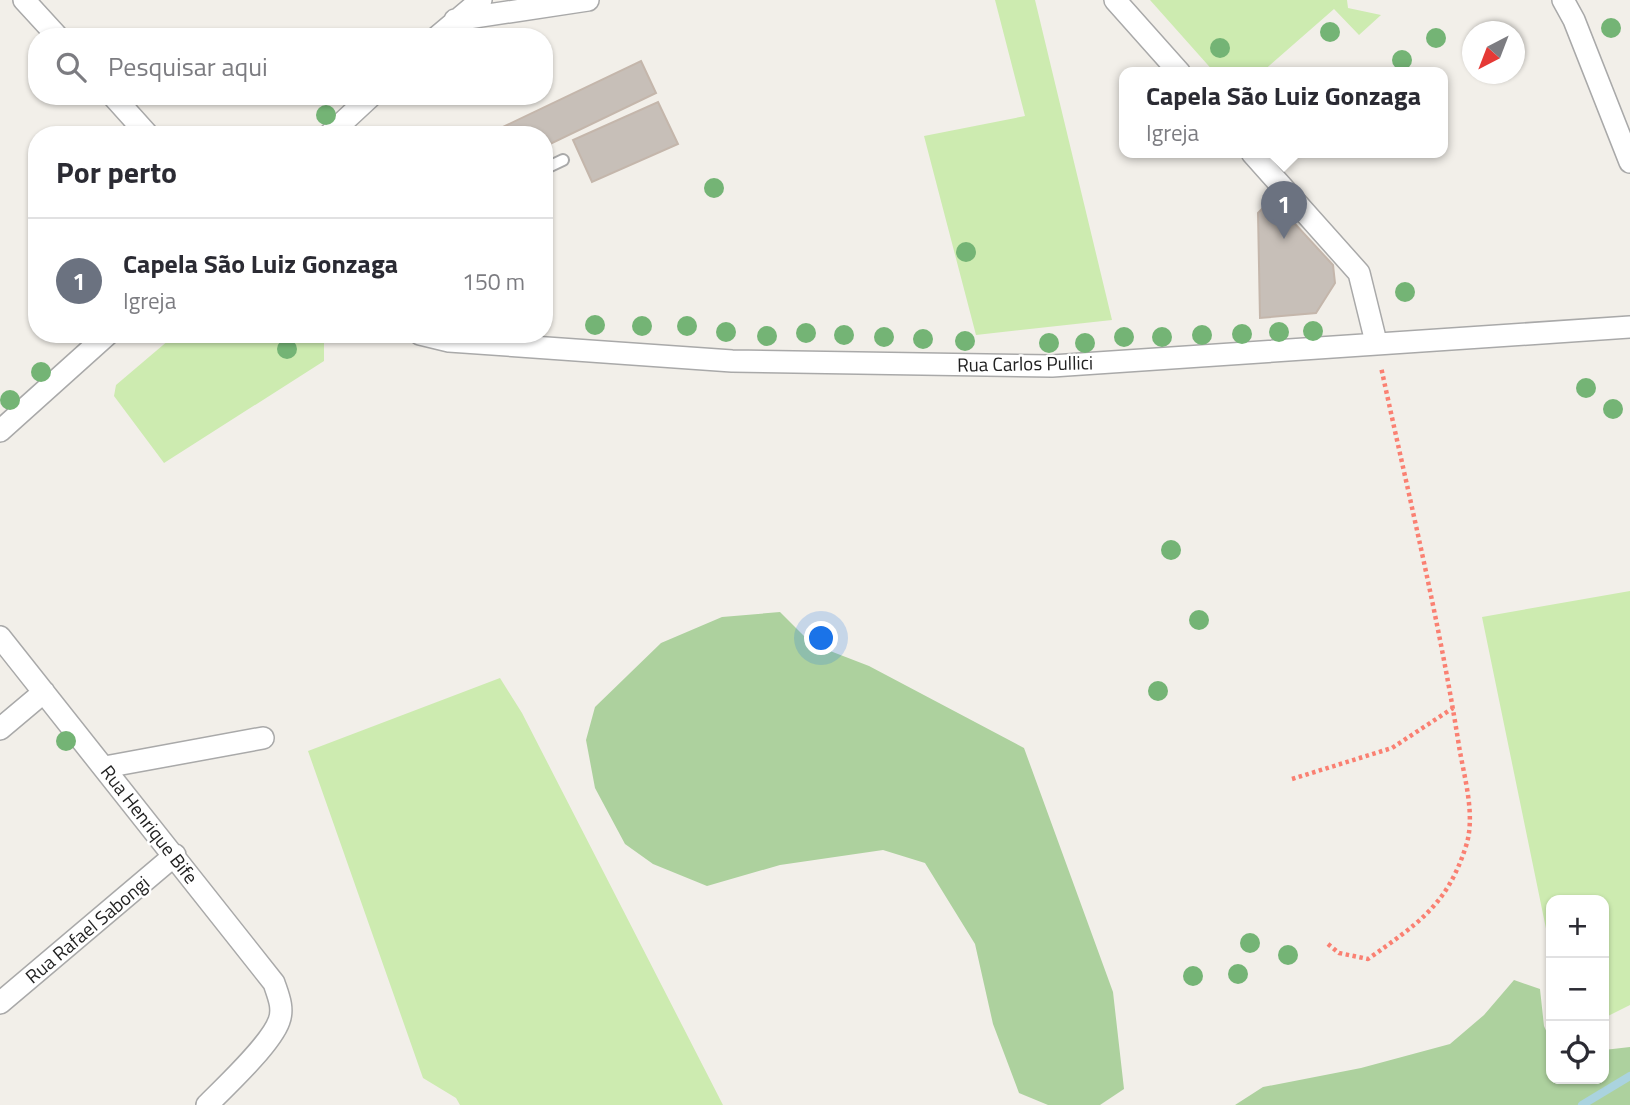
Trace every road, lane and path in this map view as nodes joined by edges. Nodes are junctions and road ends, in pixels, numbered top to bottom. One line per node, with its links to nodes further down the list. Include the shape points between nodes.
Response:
1 (24, 0): 7 (street)
2 (480, 0): 6 (street)
3 (588, 0): 6 (street)
4 (1115, 0): 9 (street)
5 (1563, 0): 16 (street)
6 (455, 20): 8 (street)
7 (50, 28)
8 (447, 28)
9 (1175, 67)
10 (121, 105): 12 (street)
11 (361, 105): 13 (street)
12 (140, 126)
13 (339, 126)
14 (1256, 158): 19 (street, via 1359,272)
15 (563, 160): 17 (lane)
16 (1630, 162)
17 (553, 165)
18 (1630, 327): 19 (street, Rua Carlos Pullici)
19 (1376, 342): 21 (street, Rua Carlos Pullici, via 1052,366 732,361); 25 (path)
20 (98, 343): 22 (street)
21 (477, 343)
22 (0, 431)
23 (0, 637): 24 (street, Rua Henrique Bife)
24 (44, 692): 26 (street); 28 (street, Rua Henrique Bife)
25 (1453, 708): 29 (path, via 1392,748); 31 (path, via 1470,814 1467,845 1441,901 1368,959 1339,953)
26 (0, 729)
27 (263, 738): 28 (street)
28 (105, 767): 30 (street, Rua Henrique Bife)
29 (1292, 779)
30 (175, 855): 32 (street, Rua Rafael Sabongi); 33 (street, Rua Henrique Bife, via 274,983 281,1002 279,1021 246,1066)
31 (1328, 944)
32 (0, 1003)
33 (207, 1105)

